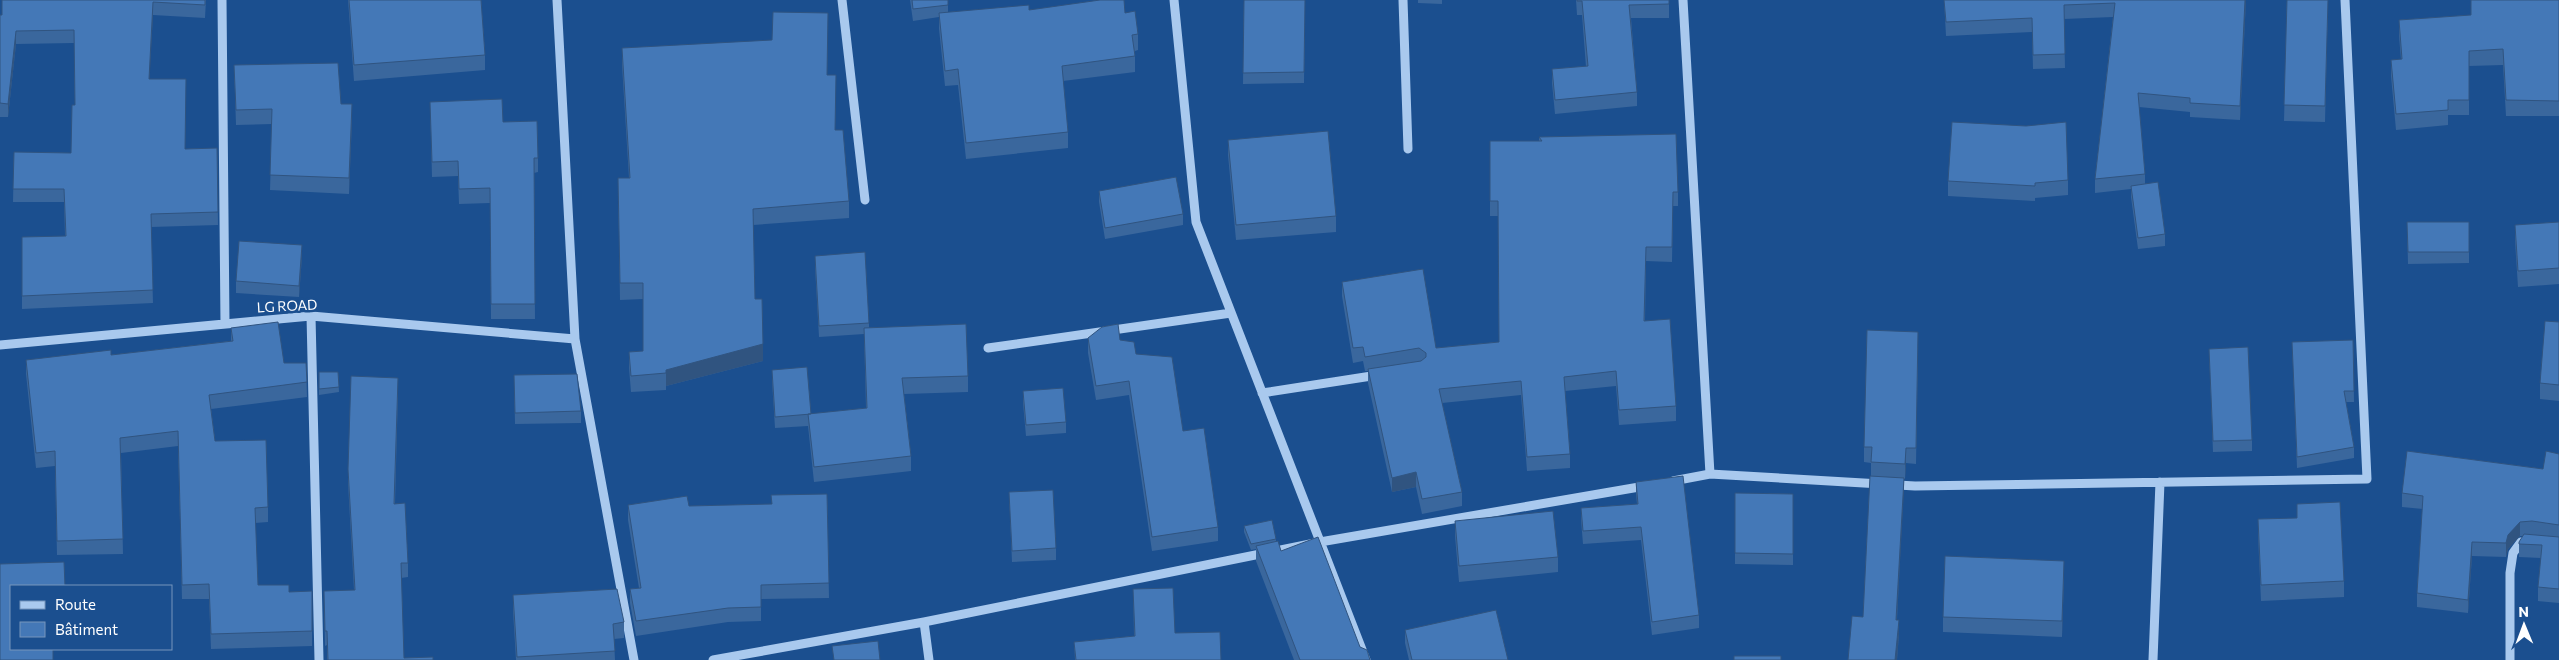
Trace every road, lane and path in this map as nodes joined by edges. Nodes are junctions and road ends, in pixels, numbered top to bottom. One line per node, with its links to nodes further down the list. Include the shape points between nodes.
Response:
1 (222, 0): 12 (street)
2 (557, 0): 13 (street)
3 (842, 0): 9 (street)
4 (1174, 0): 10 (street, via 1196,222)
5 (1403, 0): 8 (street)
6 (1684, 0): 18 (street)
7 (2344, 0): 19 (street, via 2367,479)
8 (1408, 149)
9 (865, 200)
10 (1231, 314): 15 (street); 17 (street)
11 (311, 316): 12 (street, LG ROAD); 13 (street, LG ROAD); 25 (street)
12 (225, 324): 14 (street, LG ROAD)
13 (575, 339): 26 (street)
14 (0, 345)
15 (988, 348)
16 (1390, 374): 17 (street)
17 (1262, 394): 22 (street)
18 (1710, 474): 19 (street, via 1915,486); 20 (street)
19 (2160, 482): 30 (street)
20 (1662, 483)
21 (1652, 485): 22 (street)
22 (1320, 542): 24 (street); 29 (street)
23 (2540, 542): 31 (street, via 2520,542 2512,553)
24 (924, 622): 27 (street); 28 (street)
25 (319, 660)
26 (634, 660)
27 (713, 660)
28 (929, 660)
29 (1366, 660)
30 (2153, 660)
31 (2510, 660)

